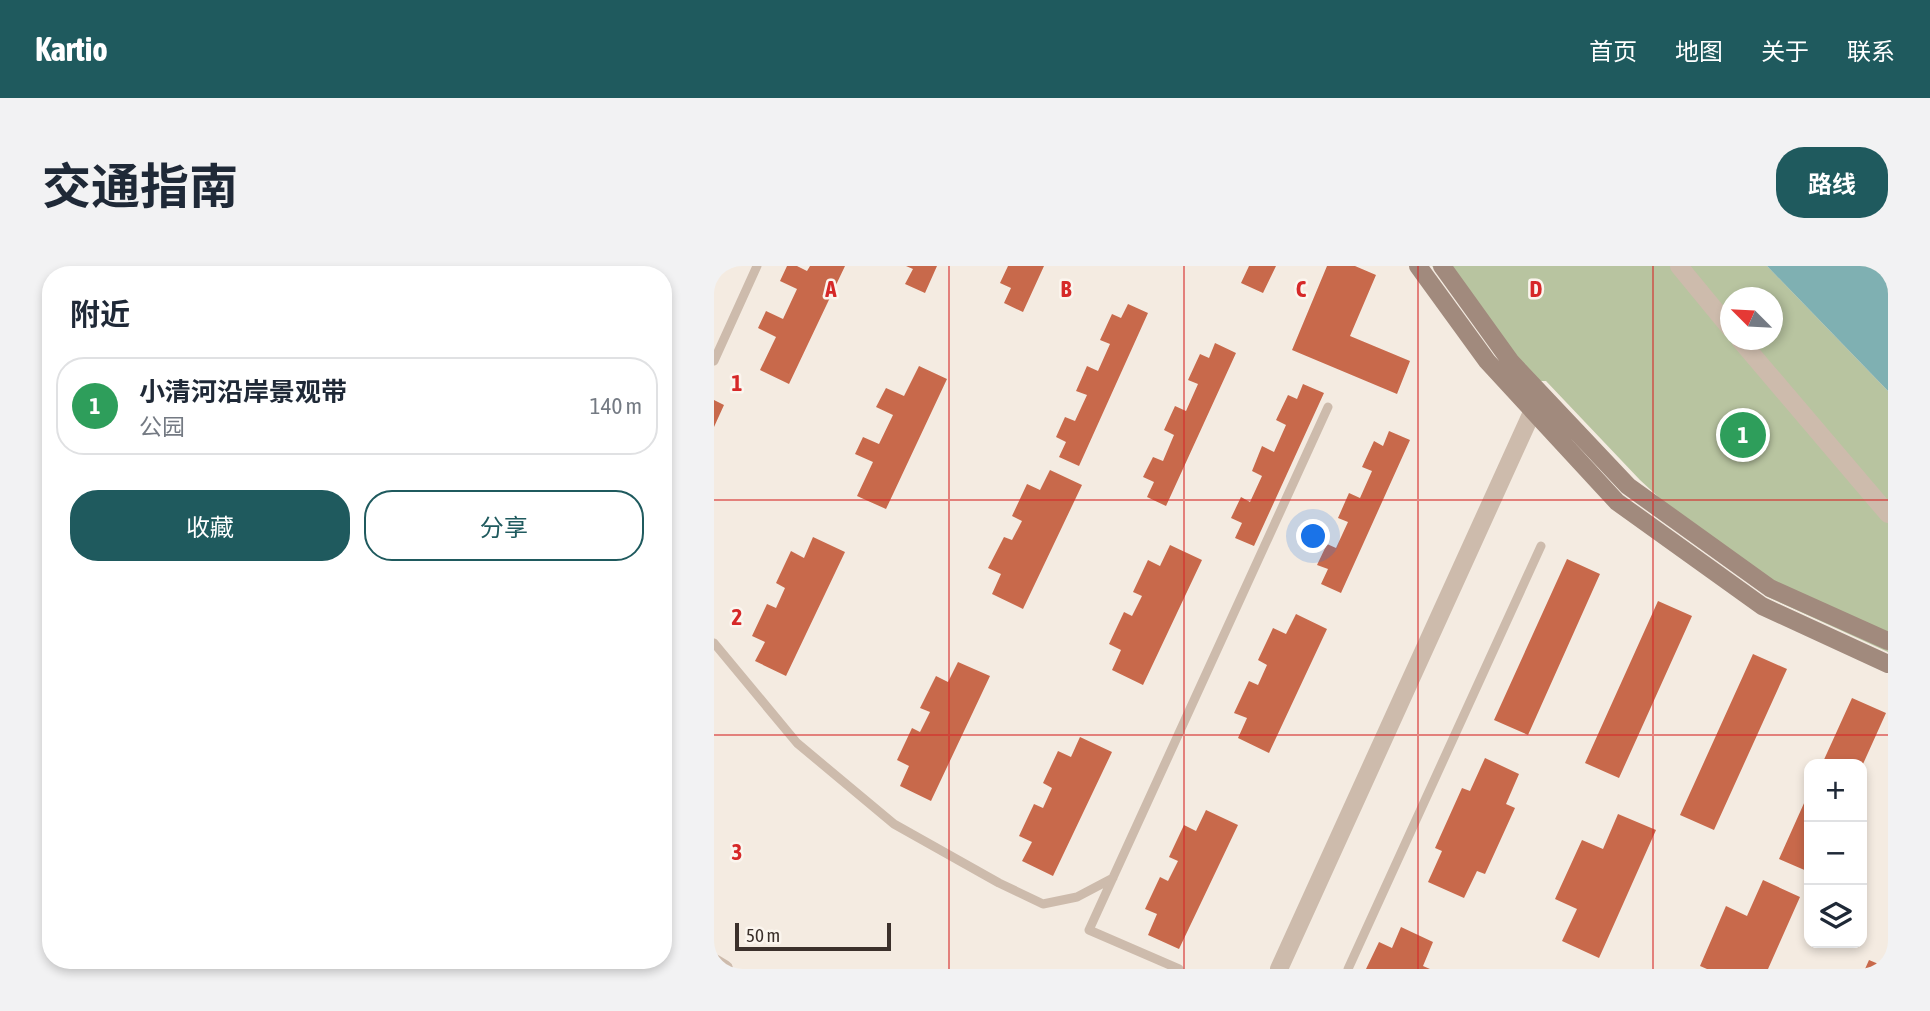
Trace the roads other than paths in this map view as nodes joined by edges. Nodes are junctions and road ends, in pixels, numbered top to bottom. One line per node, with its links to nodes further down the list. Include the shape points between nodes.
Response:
1 (757, 266): 7 (lane)
2 (1418, 266): 10 (main road, via 1487,361)
3 (1442, 266): 8 (main road, via 1511,362)
4 (1679, 266): 5 (street)
5 (1720, 315)
6 (1749, 350): 11 (street)
7 (714, 362)
8 (1541, 394): 10 (street); 13 (main road, via 1628,486 1770,588)
9 (1328, 407): 16 (lane)
10 (1532, 410): 15 (main road, via 1617,502 1762,606); 20 (street)
11 (1888, 514)
12 (1541, 546): 21 (lane)
13 (1888, 641)
14 (714, 643): 16 (lane, via 797,743 894,824 1044,905 1077,897)
15 (1888, 664)
16 (1113, 878): 19 (lane, via 1089,930)
17 (714, 963): 18 (street)
18 (724, 969)
19 (1179, 969)
20 (1279, 969)
21 (1348, 969)

